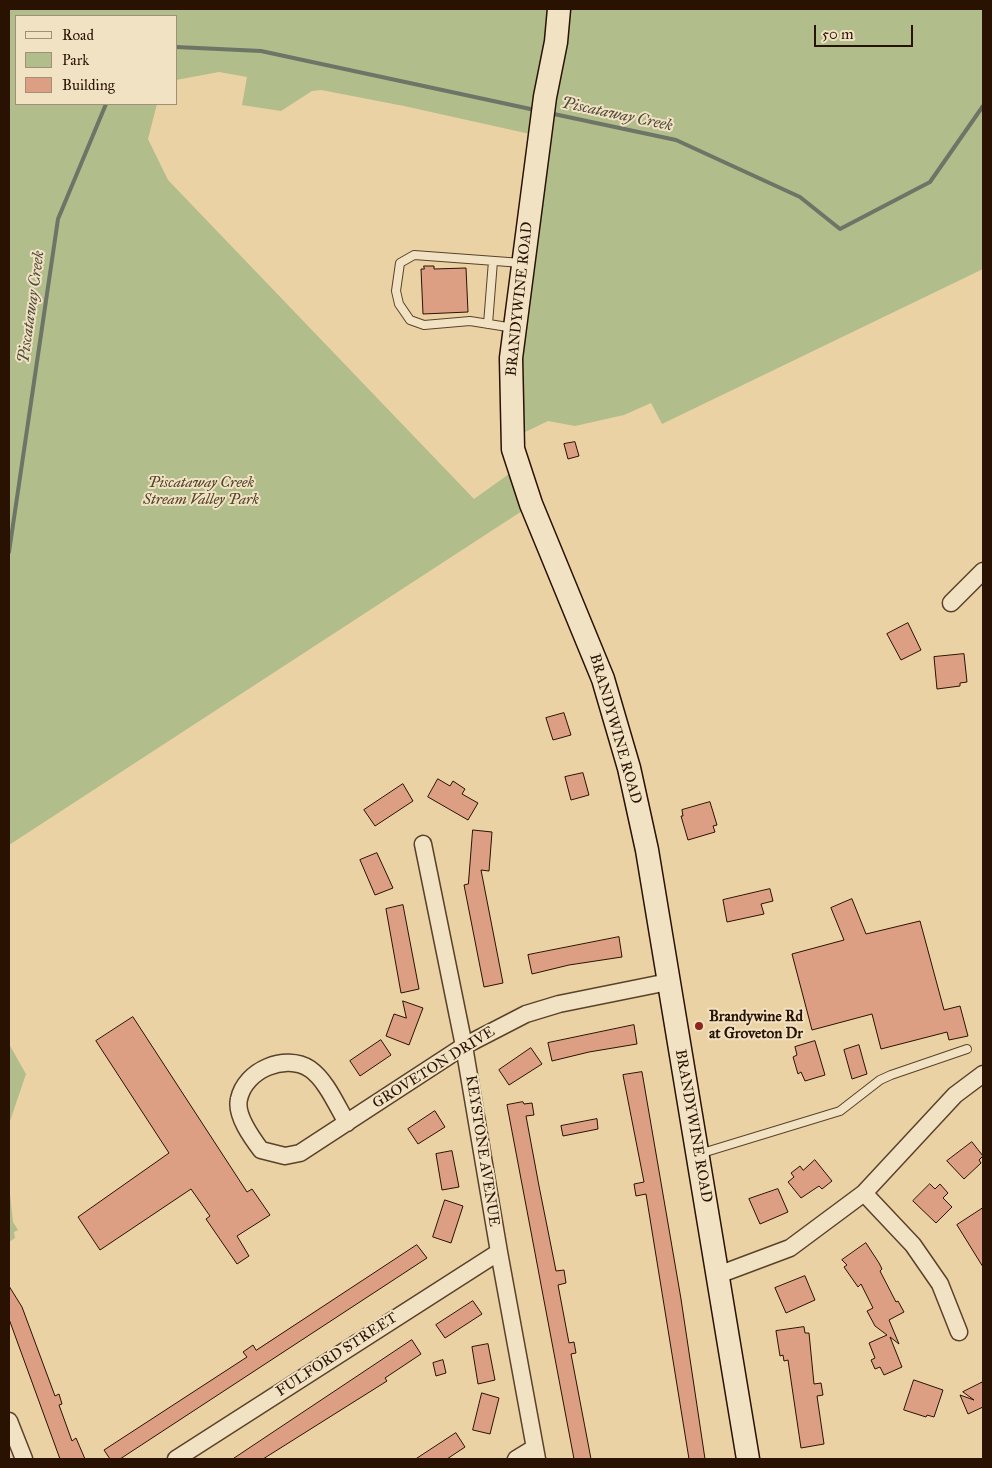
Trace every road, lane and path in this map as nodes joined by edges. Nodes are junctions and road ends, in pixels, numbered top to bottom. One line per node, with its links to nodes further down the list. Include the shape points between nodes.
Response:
1 (559, 9): 3 (main road, BRANDYWINE ROAD)
2 (493, 261): 3 (lane); 4 (lane); 4 (lane, via 414,255 400,263 396,291 399,304 410,320 424,324 470,321)
3 (524, 263): 5 (main road, BRANDYWINE ROAD)
4 (488, 324): 5 (lane)
5 (516, 329): 9 (main road, BRANDYWINE ROAD, via 511,358 513,449 531,504 604,679 629,768 647,850)
6 (983, 571): 7 (street)
7 (951, 603)
8 (423, 844): 10 (street, KEYSTONE AVENUE)
9 (668, 982): 10 (street, GROVETON DRIVE, via 559,1004 526,1014); 14 (main road, BRANDYWINE ROAD)
10 (464, 1046): 13 (street, GROVETON DRIVE); 16 (street, KEYSTONE AVENUE)
11 (967, 1049): 14 (lane, via 886,1078 840,1111)
12 (983, 1074): 15 (street, via 955,1095)
13 (347, 1123): 13 (street, GROVETON DRIVE, via 300,1153 286,1156 261,1150 244,1125 238,1100 246,1081 265,1068 289,1062 310,1069 328,1090)
14 (697, 1155): 17 (main road, BRANDYWINE ROAD)
15 (864, 1193): 17 (street, via 790,1248); 18 (street, via 913,1245 940,1284)
16 (499, 1252): 20 (street, KEYSTONE AVENUE); 22 (street, FULFORD STREET)
17 (718, 1275): 24 (main road, BRANDYWINE ROAD)
18 (959, 1332)
19 (9, 1421): 21 (street)
20 (536, 1454): 23 (street)
21 (24, 1459)
22 (176, 1459)
23 (516, 1459)
24 (748, 1459)

